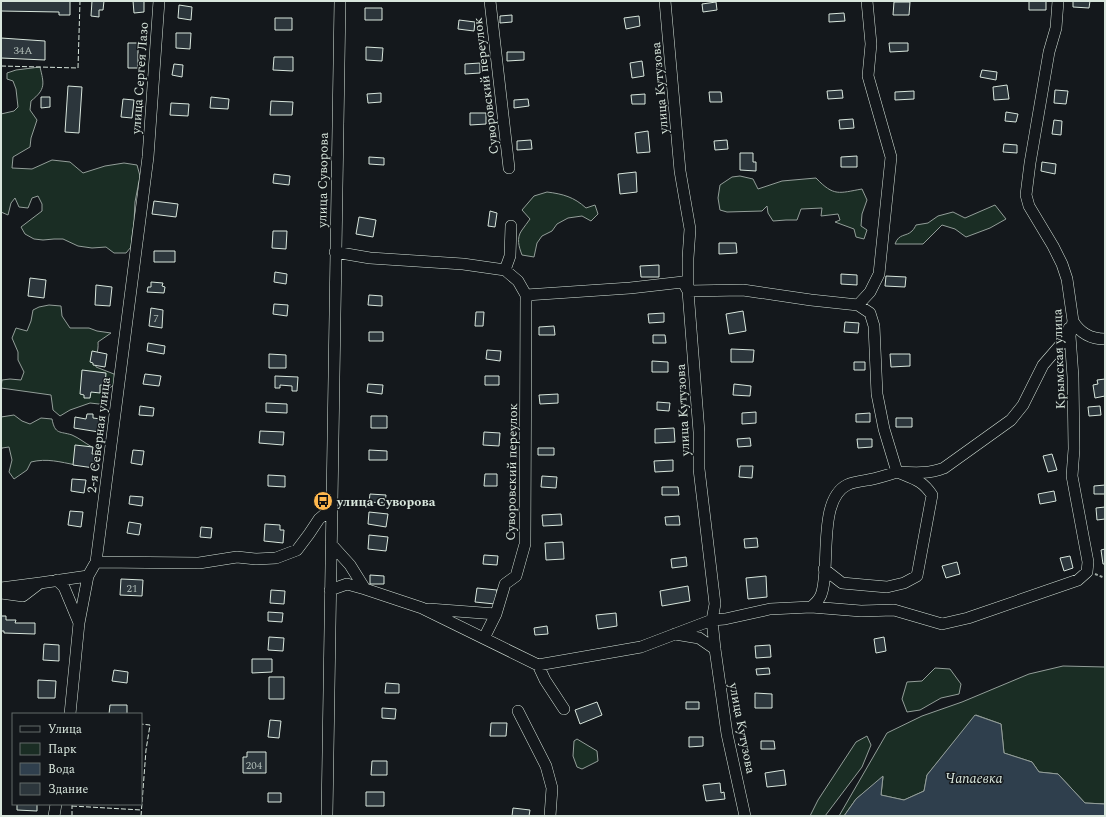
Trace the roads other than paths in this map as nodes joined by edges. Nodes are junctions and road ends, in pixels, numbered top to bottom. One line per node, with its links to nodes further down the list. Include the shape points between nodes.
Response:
1 (159, 1): 7 (street, улица Сергея Лазо)
2 (340, 1): 10 (street, улица Суворова)
3 (490, 1): 8 (street, Суворовский переулок)
4 (665, 1): 12 (street, улица Кутузова, via 680,171 690,229)
5 (867, 1): 14 (street, via 871,44 868,76 891,157 879,274 870,292)
6 (1058, 1): 15 (street, Крымская улица, via 1056,28 1049,52 1026,195 1029,206 1062,264 1067,279)
7 (148, 157): 20 (street, 2-я Северная улица)
8 (509, 168)
9 (511, 226): 11 (street, via 510,256)
10 (335, 252): 11 (street, via 370,258 463,264); 18 (street, улица Суворова)
11 (505, 270): 13 (street, via 518,281)
12 (688, 291): 13 (street, via 683,282); 14 (street, via 743,290); 32 (street, улица Кутузова, via 699,432 699,469 715,604)
13 (526, 295): 31 (street, Суворовский переулок, via 525,544 516,576 505,584)
14 (858, 305): 17 (street, via 870,313 874,326 877,394 884,429)
15 (1073, 321): 16 (street, via 1084,333); 17 (street, via 1063,342 1043,365 1024,405 1011,420 944,468 927,473); 29 (street, Крымская улица, via 1070,336 1073,377 1072,476 1088,562 1087,572 1078,580 968,618 942,624 894,610 861,611)
16 (1105, 339)
17 (898, 472): 21 (street, via 847,484 839,490 828,522); 21 (street, via 917,480 932,496 917,576 904,583 887,587 864,586 842,583)
18 (331, 508): 19 (street, улица Суворова); 20 (street, via 319,519 297,550 276,558 238,557 199,563)
19 (331, 544): 26 (street, via 350,565); 27 (street, улица Суворова)
20 (96, 562): 22 (street, 2-я Северная улица)
21 (824, 569): 29 (street, via 821,595)
22 (88, 576): 23 (street); 33 (street, 2-я Северная улица)
23 (57, 580): 24 (street); 33 (street, via 64,587)
24 (40, 583): 25 (street); 28 (street, via 23,596)
25 (1, 588)
26 (365, 589): 27 (street, via 347,584); 30 (street)
27 (330, 590): 43 (street, улица Суворова)
28 (1, 593)
29 (811, 607): 32 (street, via 770,610)
30 (422, 608): 31 (street); 35 (street)
31 (496, 614): 35 (street, Суворовский переулок)
32 (712, 620): 34 (street); 36 (street, улица Кутузова)
33 (79, 623): 40 (street, 2-я Северная улица)
34 (675, 634): 36 (street, via 699,638); 37 (street, via 641,647)
35 (484, 638): 37 (street)
36 (715, 649): 45 (street, улица Кутузова, via 727,734)
37 (538, 665): 38 (street)
38 (564, 709)
39 (518, 711): 44 (street, via 546,766 552,788)
40 (70, 713)
41 (56, 805): 42 (street)
42 (54, 816)
43 (327, 816)
44 (550, 816)
45 (745, 816)

